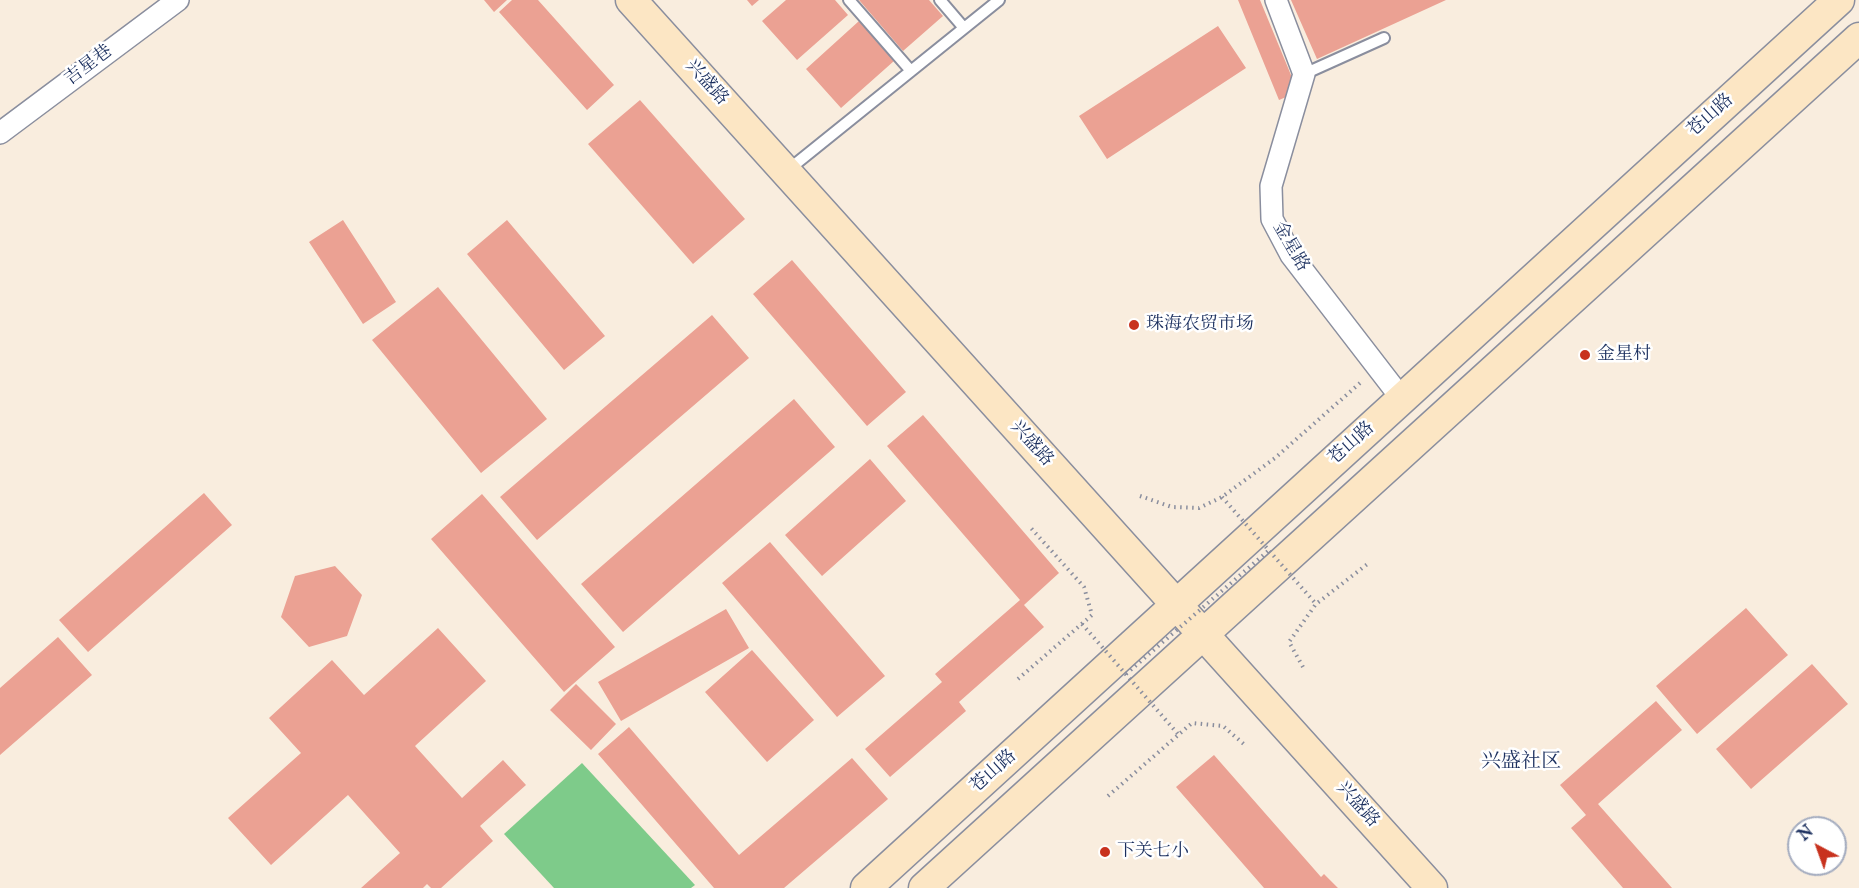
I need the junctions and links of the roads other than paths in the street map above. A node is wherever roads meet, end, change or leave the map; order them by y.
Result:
1 (178, 0) edge
2 (631, 0) edge
3 (849, 0) edge
4 (940, 0) edge
5 (999, 0) edge
6 (1276, 0) edge
7 (1839, 0) edge
8 (964, 28) junction
9 (1384, 38) dead end
10 (1859, 38) edge
11 (911, 71) junction
12 (1304, 74) junction
13 (0, 133) edge
14 (786, 172) junction
15 (1402, 399) junction
16 (1176, 605) junction
17 (1204, 633) junction
18 (866, 888) edge
19 (924, 888) edge
20 (1432, 888) edge

1 - 13 street, 吉星巷
2 - 14 main road, 兴盛路
3 - 11 lane
4 - 8 lane
5 - 8 lane
6 - 12 street
7 - 15 main road, 苍山路
8 - 11 lane
9 - 12 lane
10 - 17 main road
11 - 14 lane
12 - 15 street, 金星路
14 - 16 main road, 兴盛路
15 - 16 main road, 苍山路
16 - 17 main road, 兴盛路
16 - 18 main road, 苍山路
17 - 19 main road
17 - 20 main road, 兴盛路

